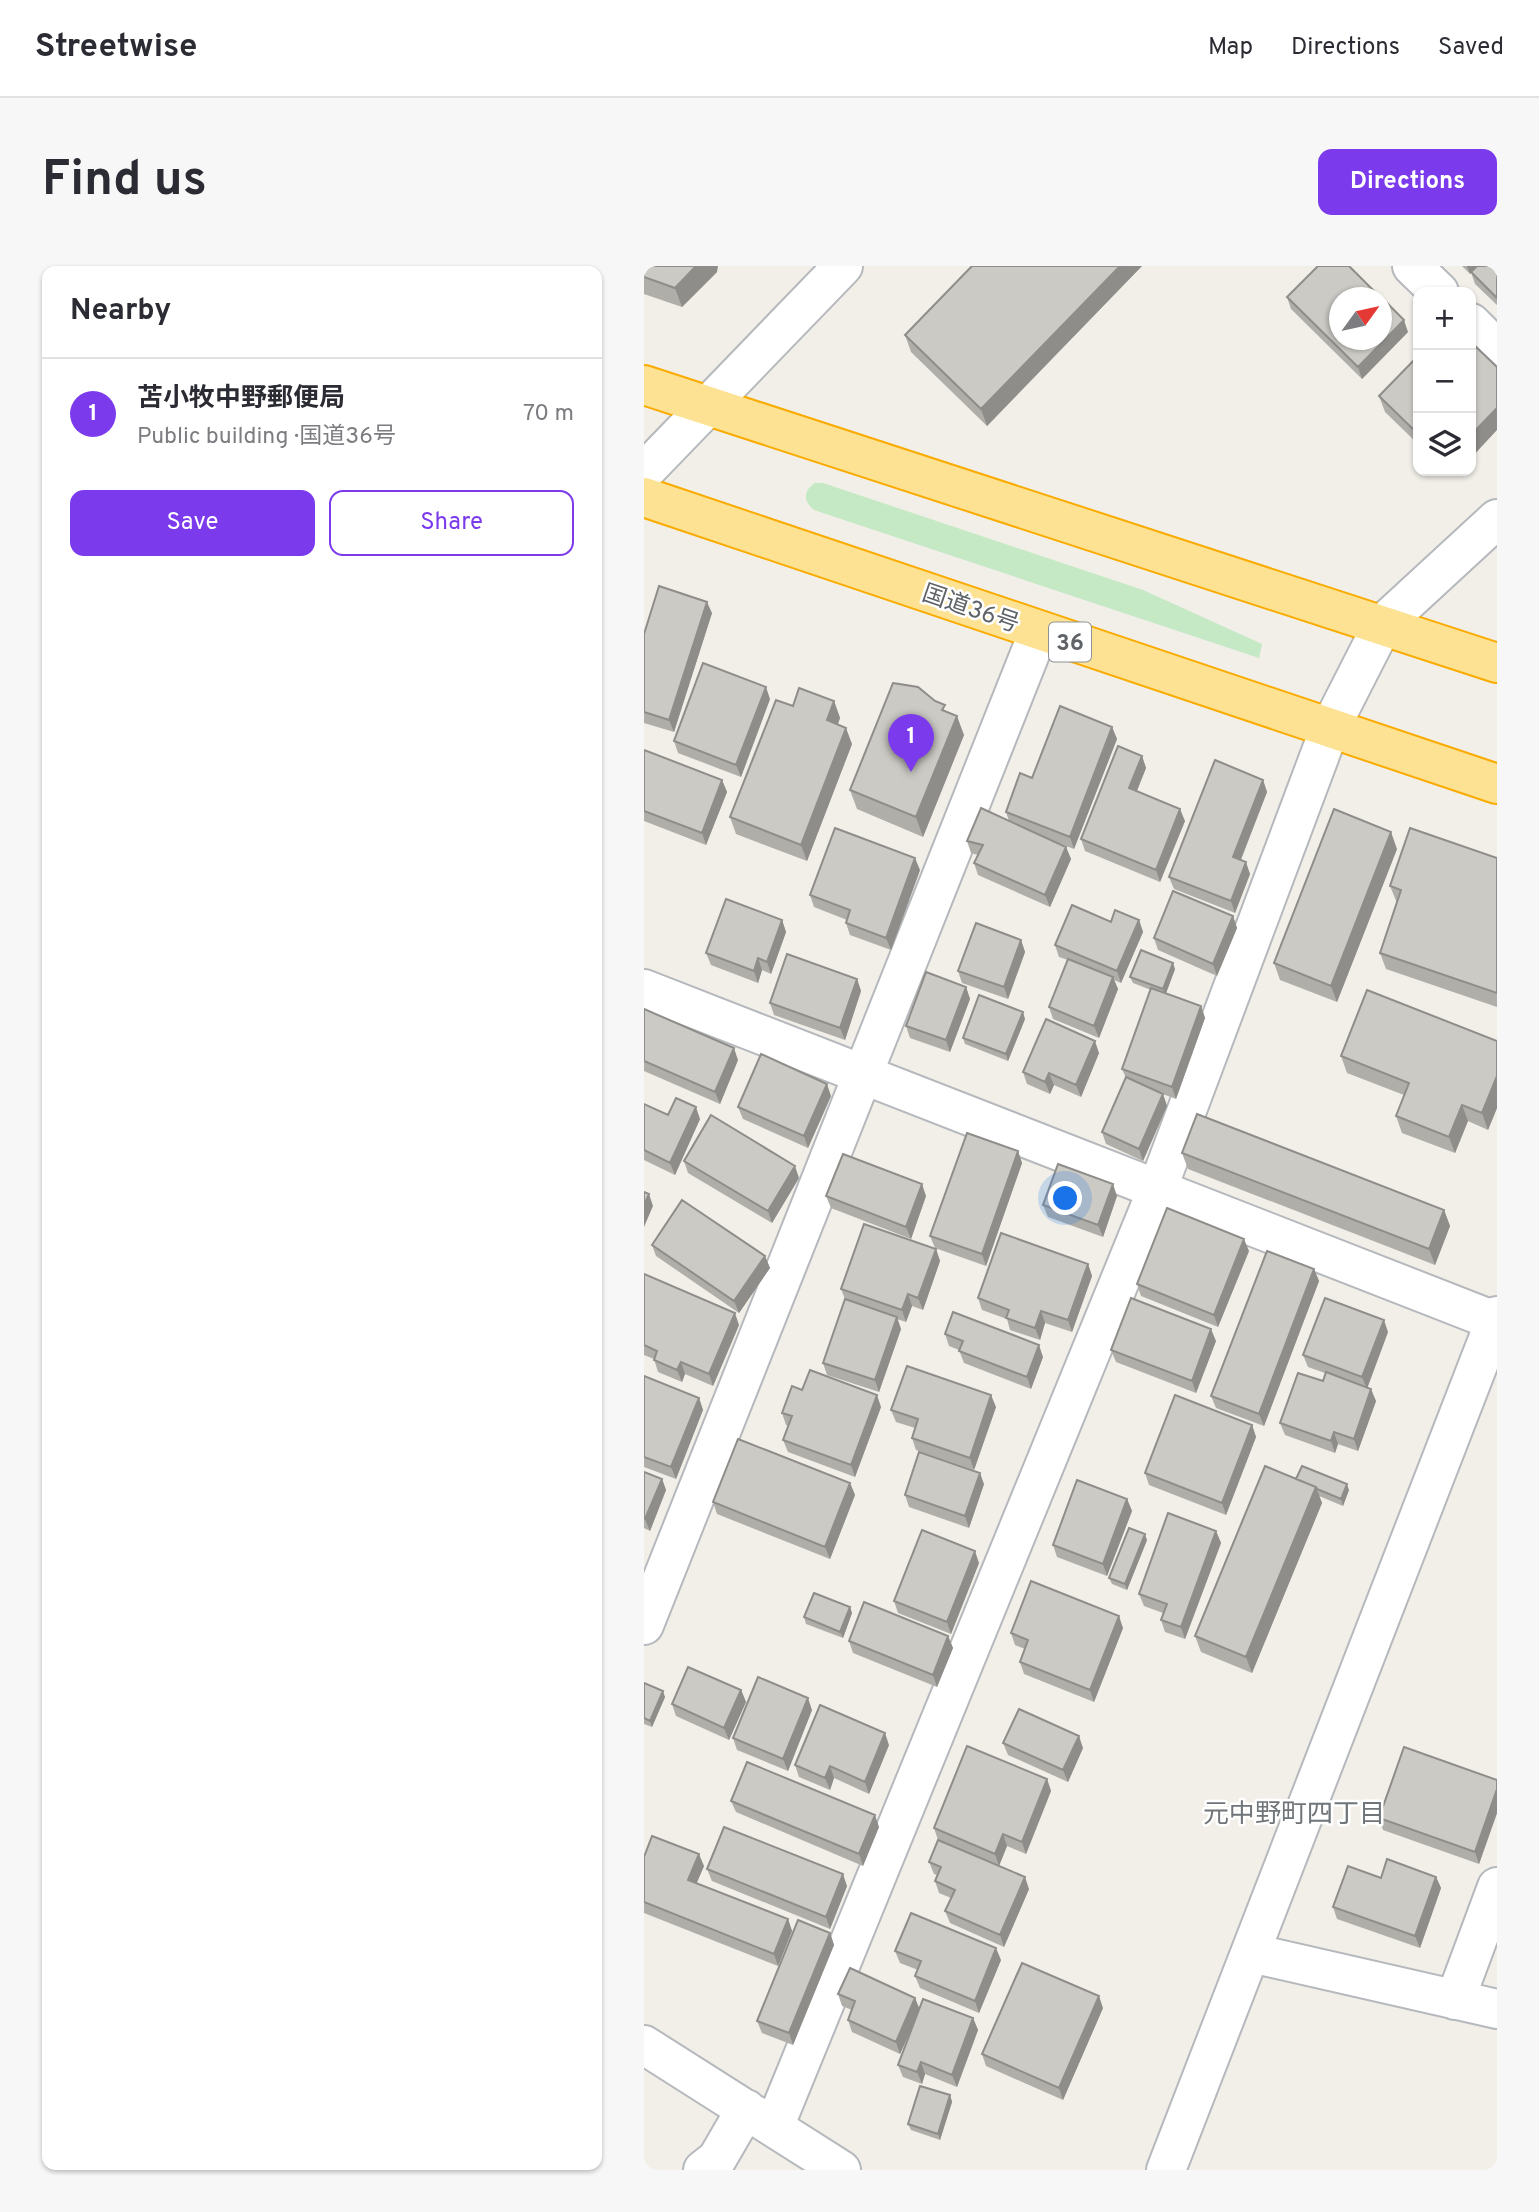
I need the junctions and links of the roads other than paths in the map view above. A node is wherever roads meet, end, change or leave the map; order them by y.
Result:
1 (843, 266) edge
2 (1412, 266) edge
3 (1434, 287) edge
4 (1476, 328) edge
5 (1497, 349) edge
6 (644, 385) edge
7 (708, 405) junction
8 (644, 472) edge
9 (644, 497) edge
10 (1497, 519) edge
11 (1383, 624) junction
12 (1039, 631) junction
13 (1497, 663) edge
14 (1330, 728) junction
15 (1497, 784) edge
16 (644, 989) edge
17 (864, 1075) junction
18 (1157, 1190) junction
19 (1496, 1319) edge
20 (644, 1625) edge
21 (1497, 1887) edge
22 (1251, 1953) junction
23 (1455, 2000) junction
24 (1497, 2009) edge
25 (644, 2045) edge
26 (760, 2118) junction
27 (703, 2170) edge
28 (841, 2170) edge
29 (1166, 2170) edge

1 - 7 street
2 - 3 street
4 - 5 street
6 - 7 highway
7 - 8 street
7 - 11 highway
9 - 12 highway, 国道36号 / 36
10 - 11 street
11 - 13 highway
11 - 14 street
12 - 14 highway, 国道36号 / 36
12 - 17 street
14 - 15 highway, 国道36号 / 36
14 - 18 street
16 - 17 street
17 - 18 street
17 - 20 street
18 - 19 street
18 - 26 street
19 - 22 street
21 - 23 street
22 - 23 street
22 - 29 street
23 - 24 street
25 - 26 street
26 - 27 street
26 - 28 street

